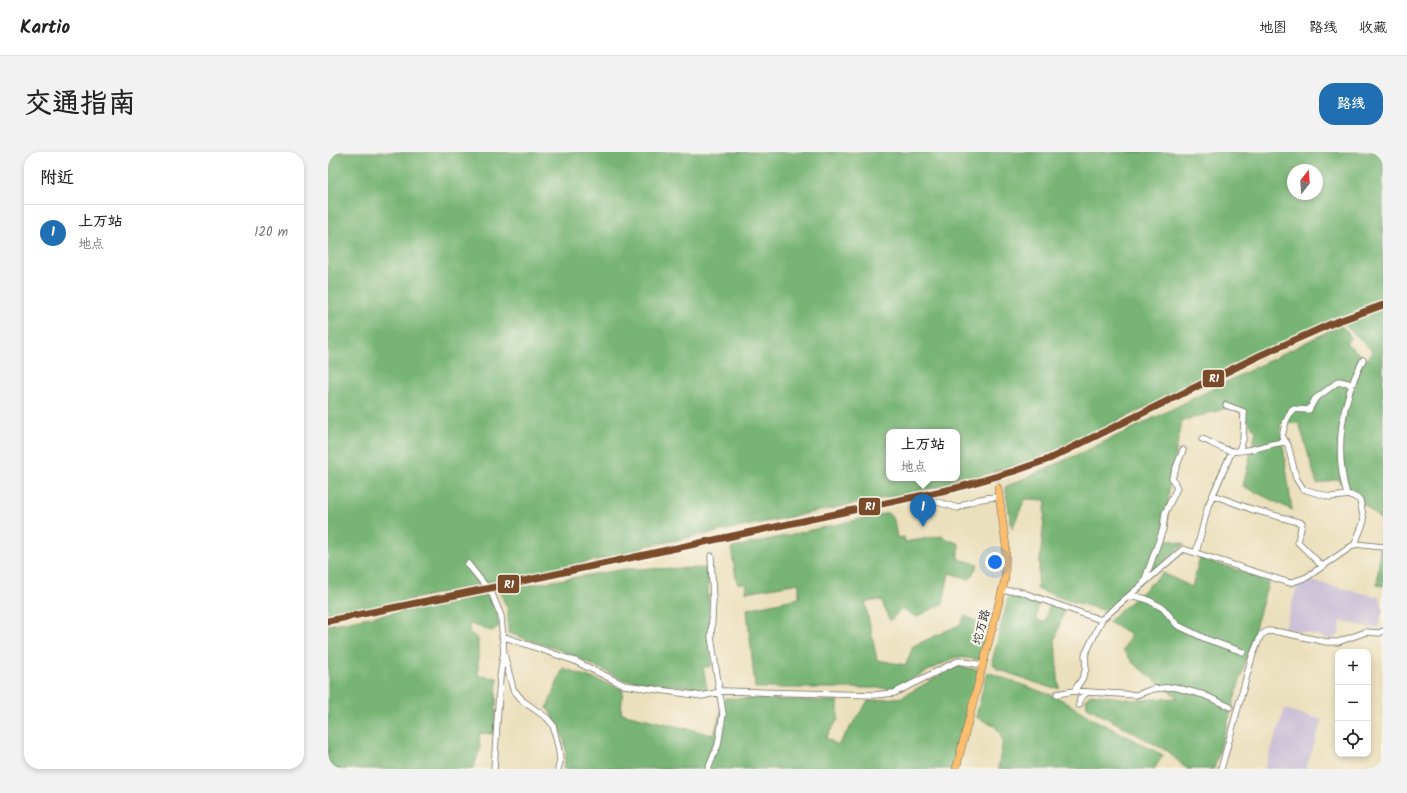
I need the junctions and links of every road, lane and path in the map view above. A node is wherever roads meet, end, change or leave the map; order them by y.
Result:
1 (1363, 360) dead end
2 (1351, 386) junction
3 (1226, 405) dead end
4 (1202, 439) dead end
5 (1285, 442) junction
6 (1183, 450) dead end
7 (1239, 450) junction
8 (1232, 451) junction
9 (998, 488) tunnel mouth
10 (1213, 495) junction
11 (1347, 495) junction
12 (999, 497) junction
13 (934, 501) dead end
14 (1355, 544) junction
15 (1383, 547) edge
16 (1196, 553) junction
17 (711, 556) dead end
18 (468, 564) dead end
19 (1322, 566) junction
20 (1144, 583) junction
21 (1002, 591) junction
22 (1130, 595) junction
23 (1102, 619) junction
24 (1383, 631) edge
25 (502, 636) junction
26 (1243, 652) dead end
27 (504, 654) junction
28 (983, 665) junction
29 (1074, 691) junction
30 (719, 692) junction
31 (1087, 692) junction
32 (1057, 694) dead end
33 (1078, 705) dead end
34 (1230, 707) dead end
35 (494, 769) edge
36 (558, 769) edge
37 (708, 769) edge
38 (956, 769) edge
39 (1221, 769) edge

1 - 2 street
2 - 5 street
2 - 11 street
3 - 7 street
4 - 8 street
5 - 7 street
5 - 11 street
6 - 20 street
7 - 8 street
8 - 10 street
9 - 12 main road, 坨万路
10 - 16 street
10 - 19 street
11 - 14 street
12 - 13 street
12 - 21 main road, 坨万路
14 - 15 street
14 - 19 street
16 - 19 street
16 - 20 street
17 - 30 street
18 - 25 street
20 - 22 street
21 - 23 street
21 - 28 main road, 坨万路
22 - 23 street
22 - 26 street
23 - 29 street
24 - 39 street
25 - 27 street
25 - 30 street
27 - 35 street
27 - 36 street
28 - 30 street
28 - 38 main road, 坨万路
29 - 31 street
29 - 32 street
30 - 37 street
31 - 33 street
31 - 34 street

